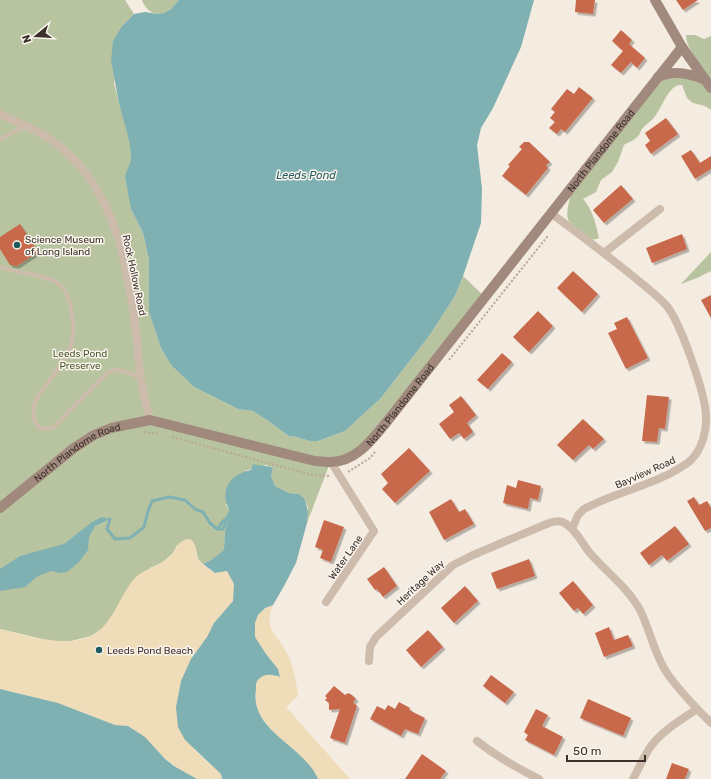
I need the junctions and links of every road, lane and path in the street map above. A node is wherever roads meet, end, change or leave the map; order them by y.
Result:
1 (655, 0) edge
2 (682, 48) junction
3 (658, 77) junction
4 (708, 84) edge
5 (0, 114) edge
6 (25, 126) junction
7 (0, 139) edge
8 (660, 209) dead end
9 (552, 214) junction
10 (604, 253) junction
11 (0, 266) edge
12 (141, 378) junction
13 (150, 420) junction
14 (138, 433) dead end
15 (332, 462) junction
16 (334, 476) dead end
17 (0, 508) edge
18 (572, 529) junction
19 (326, 602) dead end
20 (369, 661) dead end
21 (697, 709) junction
22 (711, 723) edge
23 (477, 740) dead end
24 (539, 779) edge
25 (633, 779) edge

1 - 2 main road
2 - 3 main road, North Plandome Road
2 - 4 main road
3 - 4 main road
3 - 9 main road, North Plandome Road
5 - 6 street, Rock Hollow Road
6 - 7 lane
6 - 12 street, Rock Hollow Road
8 - 10 street
9 - 10 street, Bayview Road
9 - 15 main road, North Plandome Road
10 - 18 street, Bayview Road
11 - 12 lane
12 - 13 street, Rock Hollow Road
13 - 15 main road, North Plandome Road
13 - 17 main road, North Plandome Road
14 - 16 path
15 - 19 street, Water Lane
18 - 20 street, Heritage Way
18 - 21 street
21 - 22 street
21 - 25 street
23 - 24 street

